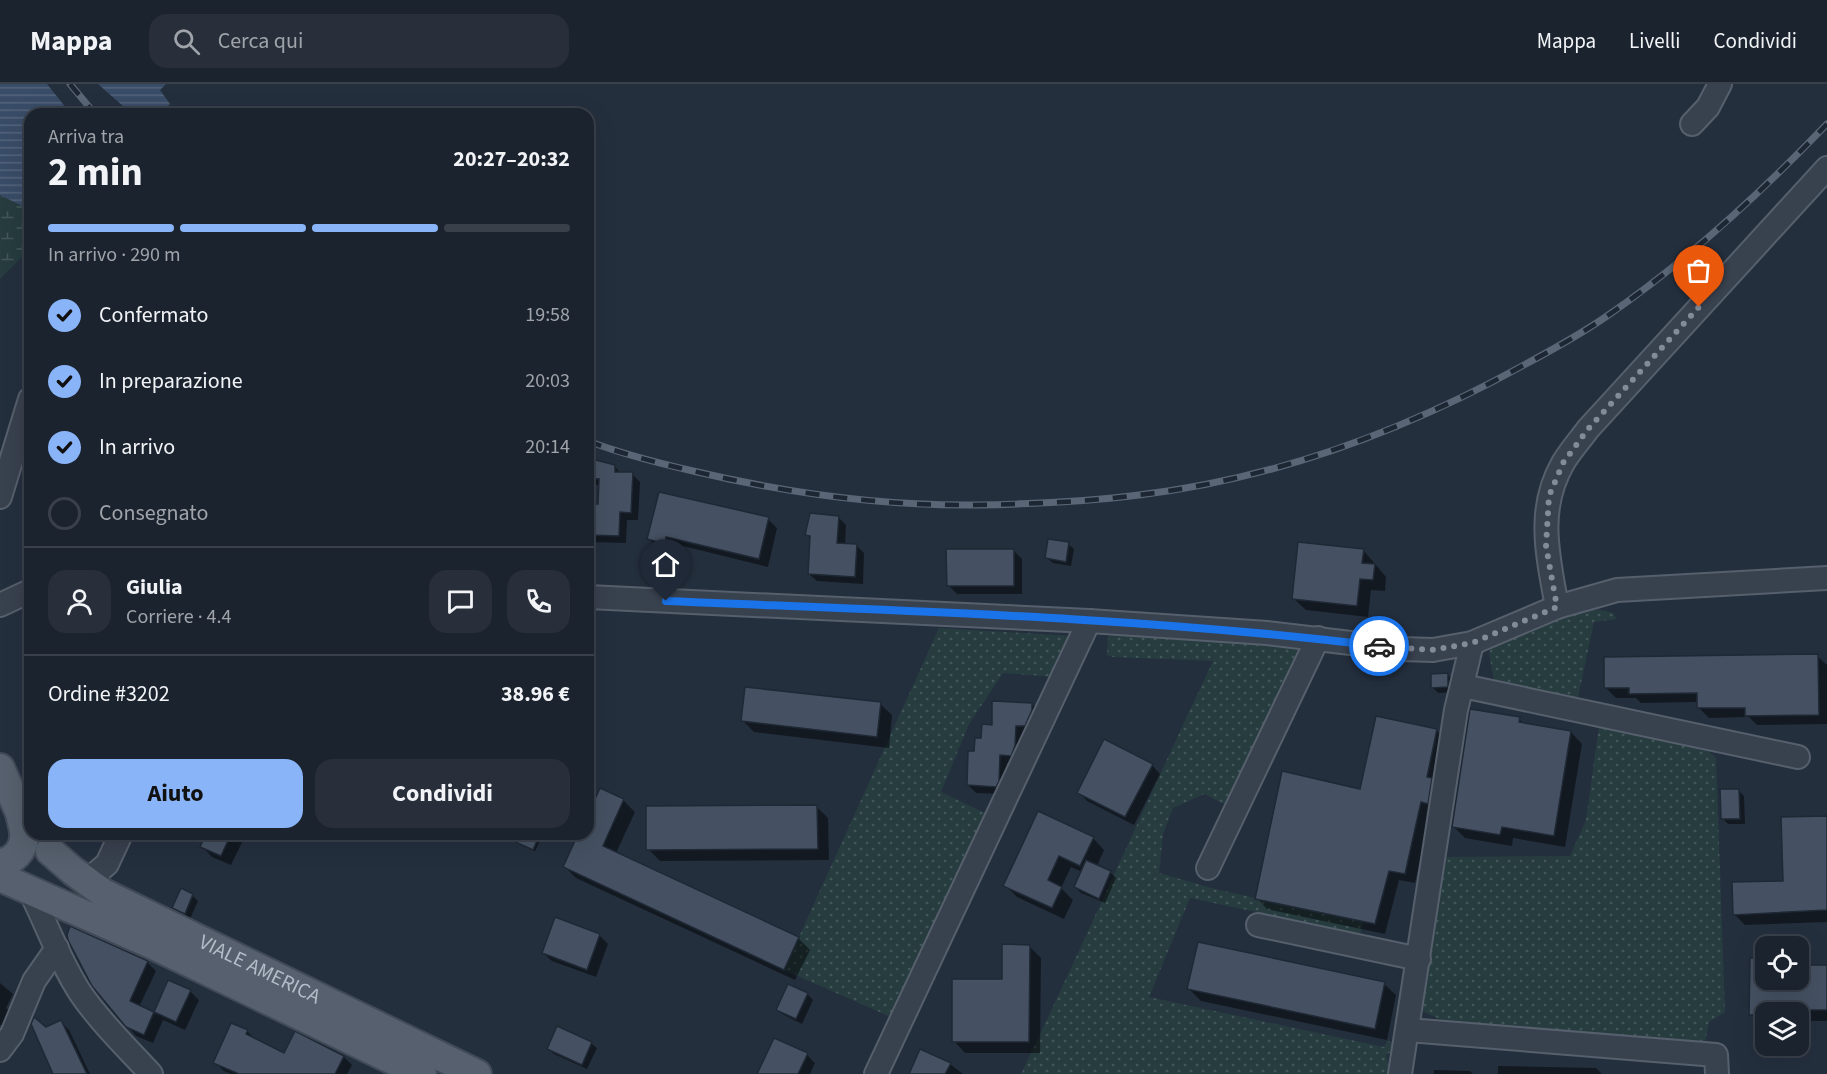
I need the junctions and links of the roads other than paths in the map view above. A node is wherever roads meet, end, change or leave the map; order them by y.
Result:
1 (1720, 84) edge
2 (1692, 124) dead end
3 (1827, 168) edge
4 (24, 419) edge
5 (0, 497) edge
6 (1827, 578) edge
7 (24, 589) edge
8 (0, 591) edge
9 (24, 592) edge
10 (594, 597) edge
11 (0, 605) edge
12 (1557, 607) junction
13 (1089, 621) junction
14 (1317, 638) junction
15 (1472, 643) junction
16 (1463, 686) junction
17 (1798, 757) dead end
18 (0, 768) edge
19 (24, 818) edge
20 (24, 840) edge
21 (35, 840) edge
22 (45, 840) edge
23 (118, 840) edge
24 (0, 863) edge
25 (1208, 868) dead end
26 (0, 877) edge
27 (87, 881) junction
28 (30, 891) junction
29 (63, 904) junction
30 (1258, 925) dead end
31 (55, 944) junction
32 (1419, 959) junction
33 (1408, 1030) junction
34 (0, 1050) edge
35 (151, 1074) edge
36 (422, 1074) edge
37 (477, 1074) edge
38 (876, 1074) edge
39 (1400, 1074) edge
40 (1717, 1074) edge

1 - 2 street
3 - 12 street
4 - 5 street
6 - 12 street
7 - 8 street
9 - 11 street
10 - 13 street
12 - 15 street
13 - 14 street
13 - 38 street
14 - 15 street
14 - 25 street
15 - 16 street
16 - 17 street
16 - 32 street
18 - 19 main road
20 - 24 main road
21 - 29 main road
22 - 27 main road, VIALE AMERICA
23 - 27 street
26 - 28 main road, VIALE AMERICA
27 - 37 main road, VIALE AMERICA
28 - 29 main road, VIALE AMERICA
28 - 31 street
29 - 31 street
29 - 36 main road, VIALE AMERICA
30 - 32 street
31 - 34 street
31 - 35 street
32 - 33 street
33 - 39 street
33 - 40 street

